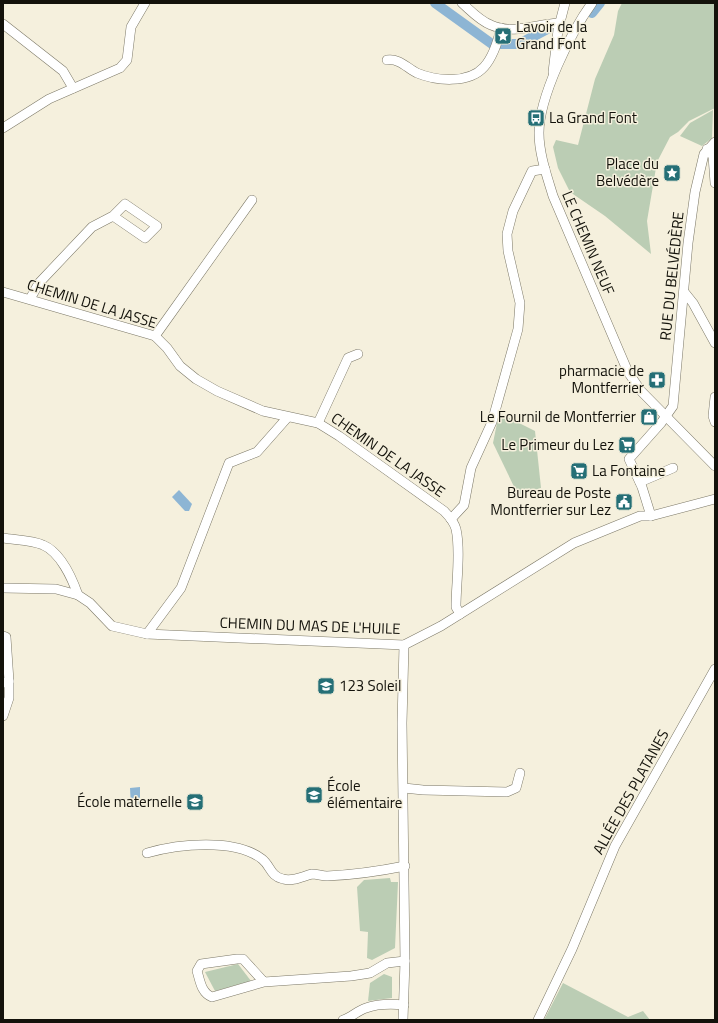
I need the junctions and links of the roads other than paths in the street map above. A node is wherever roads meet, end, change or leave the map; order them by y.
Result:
1 (145, 3) edge
2 (462, 3) edge
3 (565, 3) edge
4 (592, 3) edge
5 (3, 24) edge
6 (559, 24) junction
7 (501, 28) junction
8 (387, 60) dead end
9 (552, 79) junction
10 (73, 88) junction
11 (3, 128) edge
12 (715, 142) edge
13 (707, 149) junction
14 (545, 169) junction
15 (715, 183) edge
16 (252, 200) dead end
17 (112, 216) dead end
18 (3, 292) edge
19 (685, 293) junction
20 (30, 299) junction
21 (155, 336) junction
22 (715, 343) edge
23 (358, 354) dead end
24 (715, 397) edge
25 (666, 417) junction
26 (287, 418) junction
27 (715, 422) edge
28 (318, 424) junction
29 (715, 466) edge
30 (673, 468) dead end
31 (640, 482) junction
32 (715, 499) edge
33 (651, 516) junction
34 (451, 519) junction
35 (3, 538) edge
36 (3, 588) edge
37 (78, 594) junction
38 (460, 614) junction
39 (147, 634) junction
40 (3, 636) edge
41 (404, 645) junction
42 (715, 669) edge
43 (6, 682) edge
44 (3, 716) edge
45 (520, 773) dead end
46 (404, 788) junction
47 (147, 853) dead end
48 (406, 866) junction
49 (406, 961) junction
50 (264, 982) junction
51 (404, 1005) junction
52 (343, 1020) edge
53 (403, 1020) edge
54 (538, 1020) edge

1 - 10 street
2 - 7 street
3 - 6 street
4 - 9 street, LE CHEMIN NEUF
5 - 10 street
6 - 7 street
6 - 9 street
7 - 8 street
9 - 14 street, LE CHEMIN NEUF
10 - 11 street
12 - 13 street, RUE DU BELVÉDÈRE
13 - 15 street
13 - 19 street, RUE DU BELVÉDÈRE
14 - 25 street, LE CHEMIN NEUF
14 - 34 street
16 - 21 street
17 - 20 street
18 - 20 street, CHEMIN DE LA JASSE
19 - 22 street
19 - 25 street, RUE DU BELVÉDÈRE
20 - 21 street, CHEMIN DE LA JASSE
21 - 26 street, CHEMIN DE LA JASSE
23 - 28 street
24 - 27 street
25 - 29 street, LE CHEMIN NEUF
25 - 31 street, RUE DU BELVÉDÈRE
26 - 28 street, CHEMIN DE LA JASSE
26 - 39 street
28 - 34 street, CHEMIN DE LA JASSE
30 - 31 street
31 - 33 street
32 - 33 street, CHEMIN DU MAS DE L'HUILE
33 - 38 street, CHEMIN DU MAS DE L'HUILE
34 - 38 street
35 - 37 street
36 - 37 street
37 - 39 street, CHEMIN DU MAS DE L'HUILE
38 - 41 street, CHEMIN DU MAS DE L'HUILE
39 - 41 street, CHEMIN DU MAS DE L'HUILE
40 - 43 street
41 - 46 street
42 - 54 street, ALLÉE DES PLATANES
43 - 44 street
45 - 46 street
46 - 48 street
47 - 48 street
48 - 49 street
49 - 50 street
49 - 51 street
50 - 50 street
51 - 52 street
51 - 53 street

